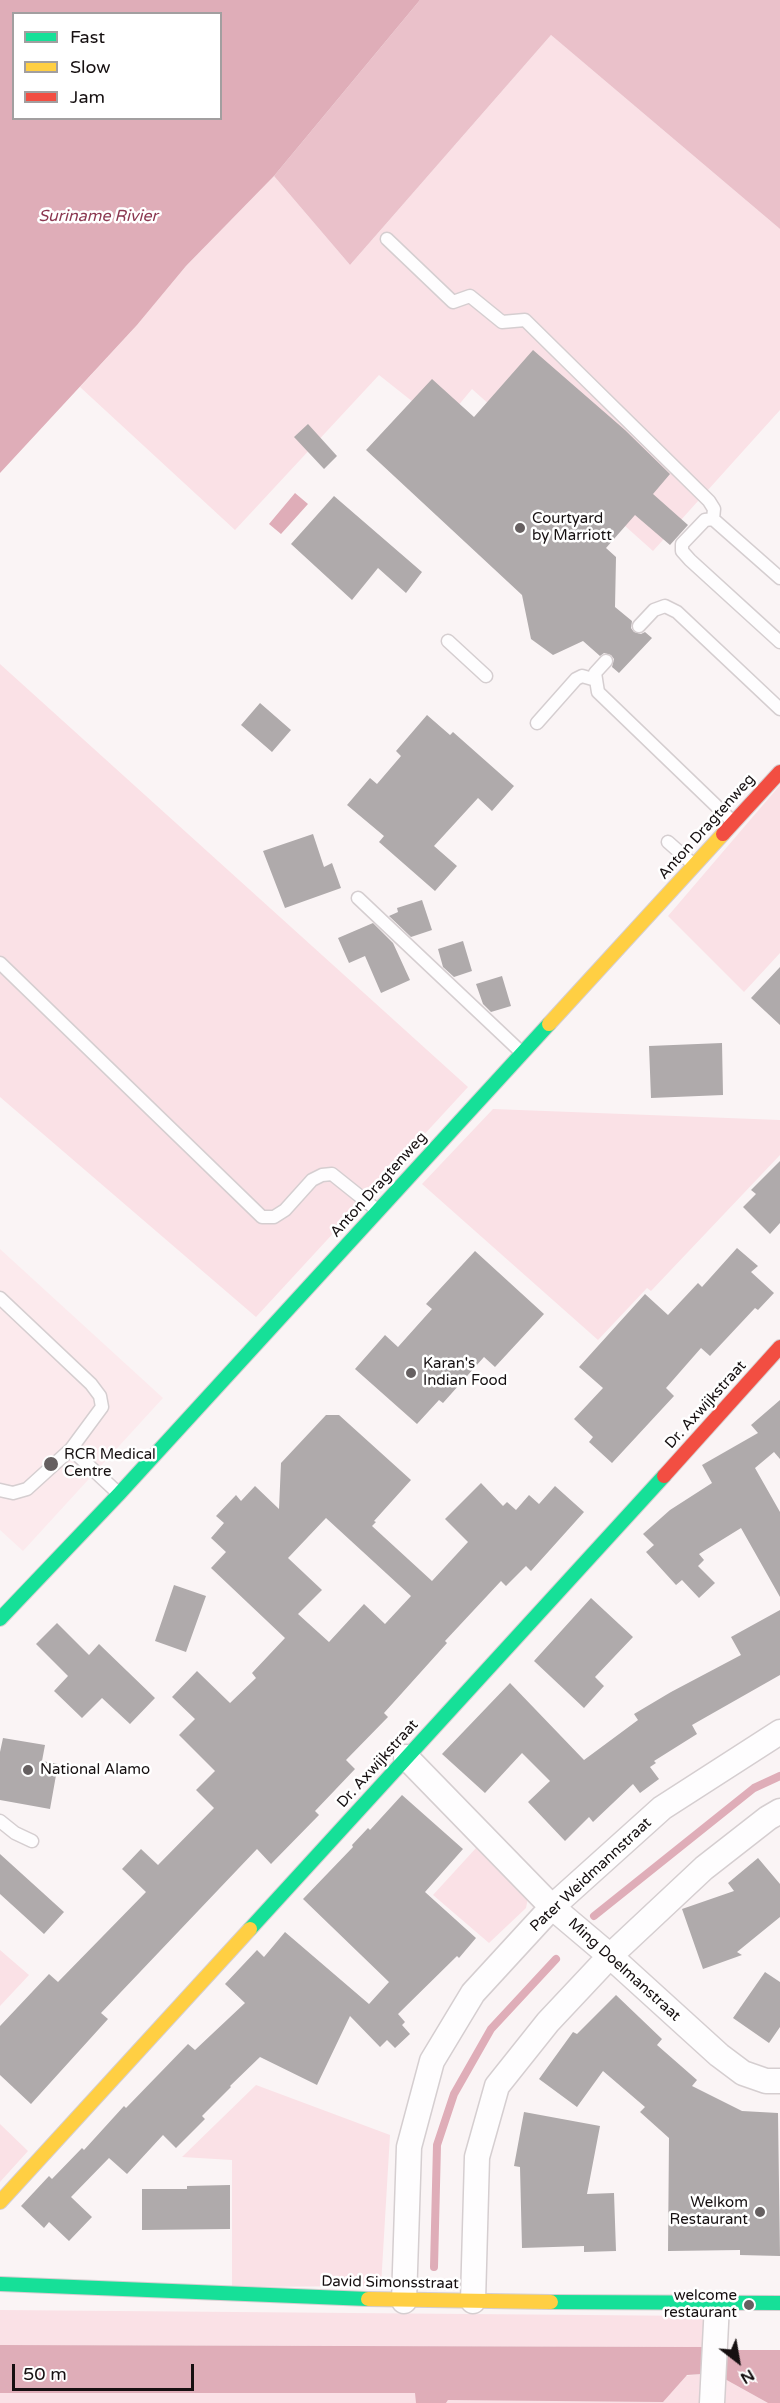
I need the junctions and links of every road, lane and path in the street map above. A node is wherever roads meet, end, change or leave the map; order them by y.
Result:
1 (387, 239) dead end
2 (713, 519) junction
3 (780, 578) edge
4 (639, 626) dead end
5 (448, 641) dead end
6 (780, 642) edge
7 (606, 662) dead end
8 (486, 676) dead end
9 (596, 680) junction
10 (780, 709) edge
11 (537, 723) dead end
12 (780, 772) edge
13 (734, 823) junction
14 (668, 842) dead end
15 (694, 866) junction
16 (358, 898) dead end
17 (0, 963) edge
18 (522, 1053) junction
19 (378, 1211) junction
20 (0, 1298) edge
21 (780, 1347) edge
22 (71, 1449) junction
23 (0, 1490) edge
24 (119, 1494) junction
25 (0, 1618) edge
26 (780, 1732) edge
27 (406, 1757) junction
28 (0, 1821) edge
29 (776, 1821) edge
30 (32, 1841) dead end
31 (552, 1907) junction
32 (610, 1956) junction
33 (780, 2081) edge
34 (0, 2202) edge
35 (0, 2284) edge
36 (404, 2301) junction
37 (474, 2301) junction
38 (780, 2303) edge
39 (717, 2304) junction
40 (713, 2392) edge

1 - 2 lane
2 - 3 lane
2 - 6 lane
4 - 10 lane
5 - 8 lane
7 - 9 lane
9 - 11 lane
9 - 13 lane
12 - 13 street, Anton Dragtenweg
13 - 15 street, Anton Dragtenweg
14 - 15 lane
15 - 18 street, Anton Dragtenweg
16 - 18 lane
17 - 19 lane
18 - 19 street, Anton Dragtenweg
19 - 24 street, Anton Dragtenweg
20 - 22 lane
21 - 27 street, Dr. Axwijkstraat
22 - 23 lane
22 - 24 lane
24 - 25 street, Anton Dragtenweg
26 - 31 street, Pater Weidmannstraat
27 - 31 street, Ming Doelmanstraat
27 - 34 street, Dr. Axwijkstraat
28 - 30 lane
29 - 32 street
31 - 32 street, Ming Doelmanstraat
31 - 36 street, Pater Weidmannstraat
32 - 33 street, Ming Doelmanstraat
32 - 37 street
35 - 36 street, David Simonsstraat
36 - 37 street, David Simonsstraat
37 - 39 street, David Simonsstraat
38 - 39 street, David Simonsstraat
39 - 40 street

